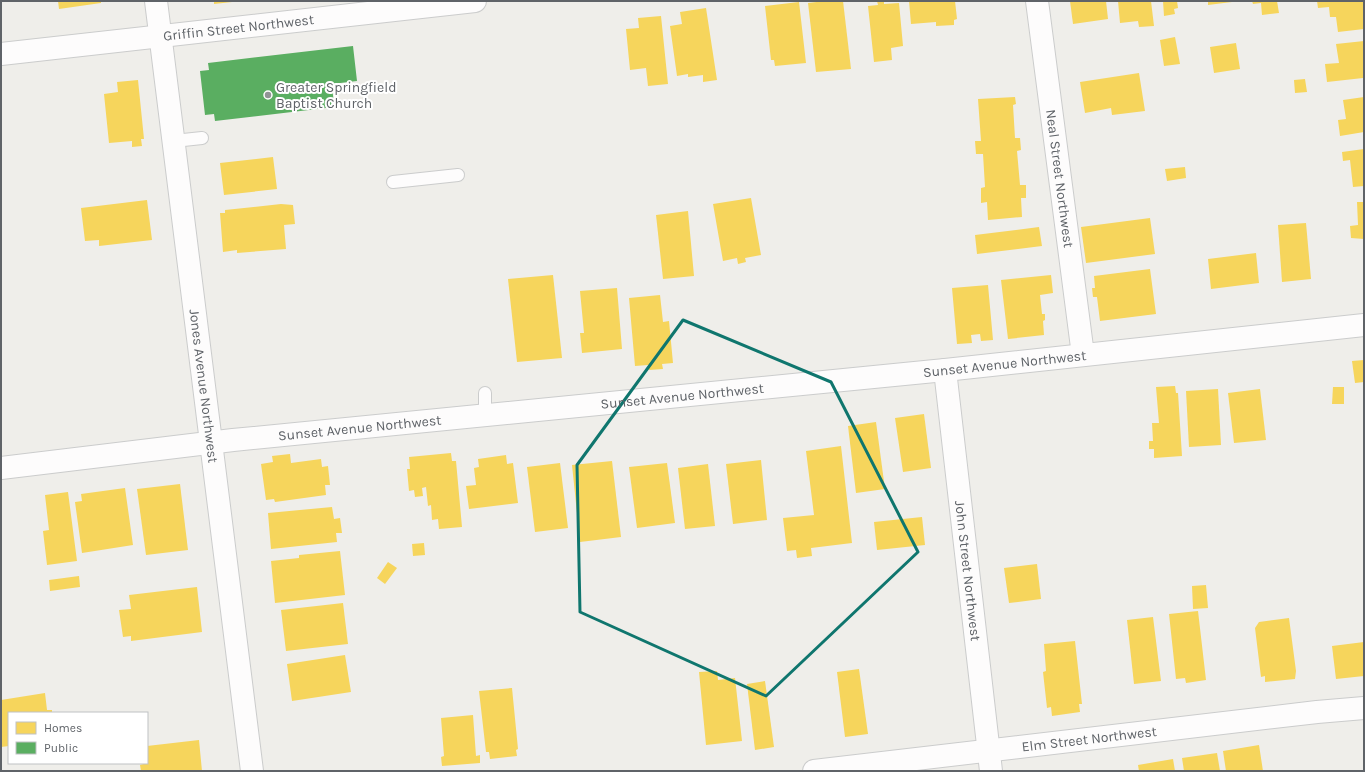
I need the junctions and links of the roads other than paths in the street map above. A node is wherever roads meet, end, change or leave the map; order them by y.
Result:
1 (156, 1) edge
2 (475, 1) edge
3 (1037, 1) edge
4 (161, 37) junction
5 (1, 54) edge
6 (202, 138) dead end
7 (174, 141) junction
8 (458, 175) dead end
9 (393, 182) dead end
10 (1364, 325) edge
11 (1083, 355) junction
12 (945, 370) junction
13 (485, 393) dead end
14 (485, 416) junction
15 (211, 443) junction
16 (1, 468) edge
17 (1364, 708) edge
18 (989, 761) edge
19 (252, 771) edge
20 (814, 771) edge

1 - 4 street, Jones Avenue Northwest
2 - 4 street, Griffin Street Northwest
3 - 11 street, Neal Street Northwest
4 - 5 street, Griffin Street Northwest
4 - 7 street, Jones Avenue Northwest
6 - 7 lane
7 - 15 street, Jones Avenue Northwest
8 - 9 lane
10 - 11 street, Sunset Avenue Northwest
11 - 12 street, Sunset Avenue Northwest
12 - 14 street, Sunset Avenue Northwest
12 - 18 street, John Street Northwest
13 - 14 lane
14 - 15 street, Sunset Avenue Northwest
15 - 16 street, Sunset Avenue Northwest
15 - 19 street, Jones Avenue Northwest
17 - 18 street, Elm Street Northwest
18 - 20 street, Elm Street Northwest

